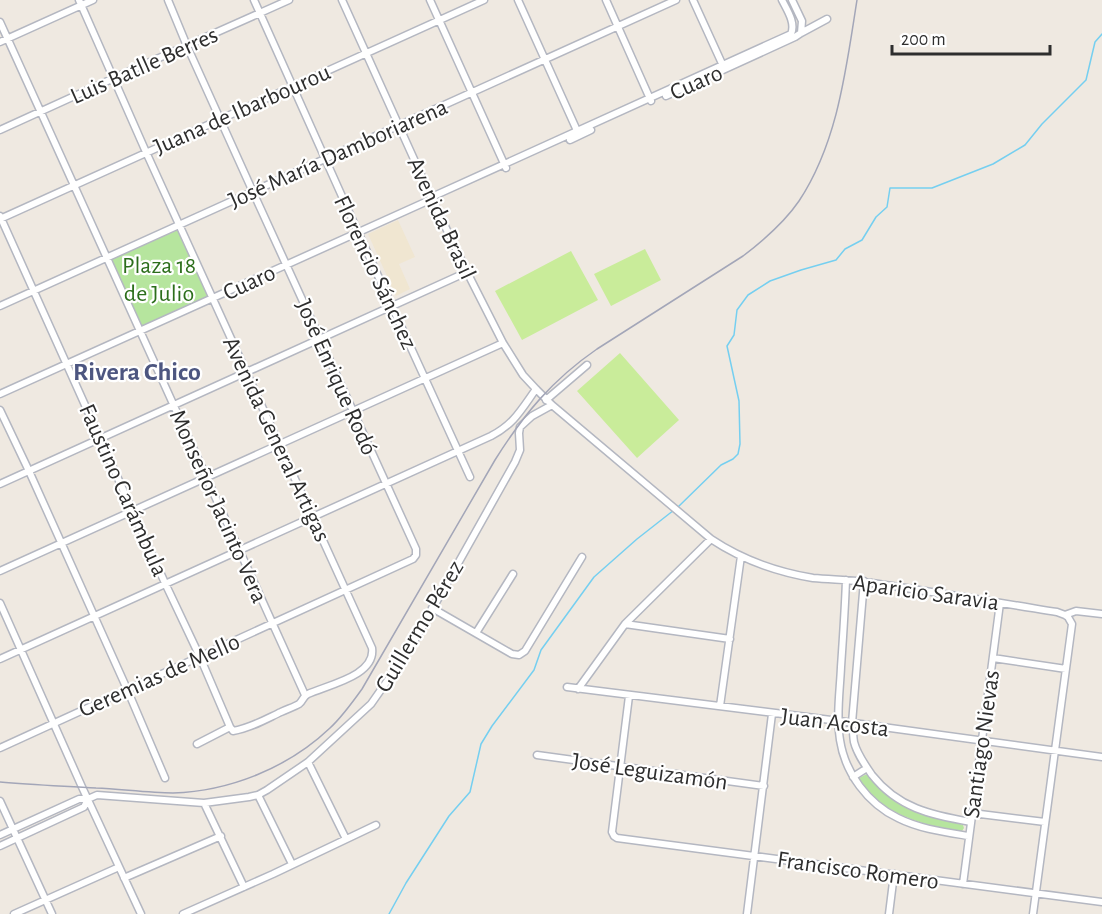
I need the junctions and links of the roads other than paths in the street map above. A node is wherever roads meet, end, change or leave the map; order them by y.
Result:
1 (93, 0) edge
2 (168, 0) edge
3 (254, 0) edge
4 (289, 0) edge
5 (342, 0) edge
6 (430, 0) edge
7 (484, 0) edge
8 (518, 0) edge
9 (606, 0) edge
10 (676, 0) edge
11 (693, 0) edge
12 (782, 0) edge
13 (792, 0) edge
14 (80, 3) edge
15 (260, 13) junction
16 (827, 19) dead end
17 (440, 20) junction
18 (0, 22) edge
19 (618, 26) junction
20 (801, 33) junction
21 (8, 39) junction
22 (0, 42) edge
23 (187, 46) junction
24 (366, 53) junction
25 (544, 60) junction
26 (724, 67) junction
27 (114, 78) junction
28 (292, 86) junction
29 (472, 92) junction
30 (651, 100) junction
31 (40, 112) junction
32 (220, 119) junction
33 (399, 126) junction
34 (0, 130) edge
35 (578, 134) junction
36 (146, 152) junction
37 (325, 159) junction
38 (505, 167) junction
39 (73, 184) junction
40 (253, 192) junction
41 (432, 199) junction
42 (0, 218) edge
43 (180, 225) junction
44 (358, 232) junction
45 (107, 258) junction
46 (286, 265) junction
47 (466, 272) junction
48 (34, 291) junction
49 (213, 298) junction
50 (392, 305) junction
51 (0, 306) edge
52 (141, 331) junction
53 (319, 338) junction
54 (503, 343) junction
55 (67, 364) junction
56 (587, 365) dead end
57 (246, 371) junction
58 (425, 378) junction
59 (536, 389) junction
60 (0, 394) edge
61 (544, 397) junction
62 (173, 404) junction
63 (552, 405) junction
64 (0, 410) edge
65 (352, 411) junction
66 (100, 438) junction
67 (279, 444) junction
68 (457, 451) junction
69 (29, 471) junction
70 (206, 477) junction
71 (470, 477) dead end
72 (385, 483) junction
73 (0, 484) edge
74 (133, 510) junction
75 (313, 517) junction
76 (711, 538) junction
77 (61, 543) junction
78 (240, 550) junction
79 (741, 556) junction
80 (415, 557) joint
81 (582, 557) dead end
82 (0, 571) edge
83 (513, 574) dead end
84 (846, 580) junction
85 (864, 581) junction
86 (165, 583) junction
87 (346, 590) junction
88 (0, 603) edge
89 (1000, 603) junction
90 (432, 608) junction
91 (1102, 614) edge
92 (1065, 615) junction
93 (94, 616) junction
94 (272, 624) junction
95 (625, 624) junction
96 (476, 633) junction
97 (730, 639) junction
98 (21, 649) junction
99 (200, 657) junction
100 (993, 658) junction
101 (0, 659) edge
102 (1066, 669) junction
103 (567, 687) dead end
104 (127, 689) junction
105 (578, 689) junction
106 (305, 695) junction
107 (629, 696) junction
108 (720, 706) junction
109 (772, 714) junction
110 (838, 721) junction
111 (53, 723) junction
112 (852, 723) junction
113 (232, 729) junction
114 (982, 741) junction
115 (197, 744) dead end
116 (0, 748) edge
117 (1055, 751) junction
118 (537, 755) dead end
119 (1102, 757) edge
120 (308, 762) junction
121 (620, 767) junction
122 (867, 768) junction
123 (853, 777) junction
124 (165, 778) dead end
125 (764, 786) junction
126 (258, 795) junction
127 (88, 799) junction
128 (0, 801) edge
129 (204, 803) junction
130 (972, 813) junction
131 (971, 822) junction
132 (1046, 822) junction
133 (375, 825) dead end
134 (13, 829) junction
135 (0, 835) edge
136 (221, 836) junction
137 (969, 836) junction
138 (17, 838) junction
139 (346, 839) junction
140 (0, 846) edge
141 (754, 855) junction
142 (292, 864) junction
143 (119, 867) junction
144 (894, 874) junction
145 (124, 878) junction
146 (963, 884) junction
147 (244, 887) junction
148 (1036, 893) junction
149 (46, 900) junction
150 (1102, 902) edge
151 (14, 914) edge
152 (52, 914) edge
153 (141, 914) edge
154 (183, 914) edge
155 (747, 914) edge
156 (889, 914) edge
157 (1033, 914) edge

1 - 14 street
2 - 23 street, José Enrique Rodó
3 - 15 street, Florencio Sánchez
4 - 15 street, Luis Batlle Berres
5 - 24 street, Avenida Brasil
6 - 17 street
7 - 17 street, Juana de Ibarbourou
8 - 25 street
9 - 19 street
10 - 19 street, José María Damboriarena
11 - 26 street
12 - 26 street, Cuaro
13 - 20 street
14 - 21 street
14 - 27 street, Avenida General Artigas
15 - 23 street, Luis Batlle Berres
15 - 28 street, Florencio Sánchez
16 - 20 street, Cuaro
17 - 24 street, Juana de Ibarbourou
17 - 29 street
18 - 21 street, Monseñor Jacinto Vera
19 - 25 street, José María Damboriarena
19 - 30 street
20 - 26 street, Cuaro
21 - 22 street
21 - 31 street, Monseñor Jacinto Vera
23 - 27 street, Luis Batlle Berres
23 - 32 street, José Enrique Rodó
24 - 28 street, Juana de Ibarbourou
24 - 33 street, Avenida Brasil
25 - 29 street, José María Damboriarena
25 - 35 street
26 - 30 street, Cuaro
27 - 31 street, Luis Batlle Berres
27 - 36 street, Avenida General Artigas
28 - 32 street, Juana de Ibarbourou
28 - 37 street, Florencio Sánchez
29 - 33 street, José María Damboriarena
29 - 38 street
30 - 35 street, Cuaro
31 - 34 street, Luis Batlle Berres
31 - 39 street, Monseñor Jacinto Vera
32 - 36 street, Juana de Ibarbourou
32 - 40 street, José Enrique Rodó
33 - 37 street, José María Damboriarena
33 - 41 street, Avenida Brasil
35 - 38 street, Cuaro
36 - 39 street, Juana de Ibarbourou
36 - 43 street, Avenida General Artigas
37 - 40 street, José María Damboriarena
37 - 44 street, Florencio Sánchez
38 - 41 street, Cuaro
39 - 42 street, Juana de Ibarbourou
39 - 45 street, Monseñor Jacinto Vera
40 - 43 street, José María Damboriarena
40 - 46 street, José Enrique Rodó
41 - 44 street, Cuaro
41 - 47 street, Avenida Brasil
42 - 48 street, Faustino Carámbula
43 - 45 street, José María Damboriarena
43 - 49 street, Avenida General Artigas
44 - 46 street, Cuaro
44 - 50 street, Florencio Sánchez
45 - 48 street, José María Damboriarena
45 - 52 street, Monseñor Jacinto Vera
46 - 49 street, Cuaro
46 - 53 street, José Enrique Rodó
47 - 50 street
47 - 54 street, Avenida Brasil
48 - 51 street, José María Damboriarena
48 - 55 street, Faustino Carámbula
49 - 52 street, Cuaro
49 - 57 street, Avenida General Artigas
50 - 53 street
50 - 58 street, Florencio Sánchez
52 - 55 street, Cuaro
52 - 62 street, Monseñor Jacinto Vera
53 - 57 street
53 - 65 street, José Enrique Rodó
54 - 58 street
54 - 59 street, Avenida Brasil
55 - 60 street, Cuaro
55 - 66 street, Faustino Carámbula
56 - 61 street
57 - 62 street
57 - 67 street, Avenida General Artigas
58 - 65 street
58 - 68 street, Florencio Sánchez
59 - 61 street, Avenida Brasil
59 - 68 street
61 - 63 street, Aparicio Saravia
62 - 66 street
62 - 70 street, Monseñor Jacinto Vera
63 - 76 street, Aparicio Saravia
63 - 90 street, Guillermo Pérez
64 - 69 street
65 - 67 street
65 - 72 street, José Enrique Rodó
66 - 69 street
66 - 74 street, Faustino Carámbula
67 - 70 street
67 - 75 street, Avenida General Artigas
68 - 71 street, Florencio Sánchez
68 - 72 street
69 - 73 street
69 - 77 street
70 - 74 street
70 - 78 street, Monseñor Jacinto Vera
72 - 75 street
72 - 80 street, José Enrique Rodó
74 - 77 street
74 - 86 street, Faustino Carámbula
75 - 78 street
75 - 87 street, Avenida General Artigas
76 - 79 street, Aparicio Saravia
76 - 95 street
77 - 82 street
77 - 93 street
78 - 86 street
78 - 94 street, Monseñor Jacinto Vera
79 - 84 street, Aparicio Saravia
79 - 97 street
80 - 87 street, Geremias de Mello
81 - 96 street
83 - 96 street
84 - 85 street, Aparicio Saravia
84 - 110 street
85 - 89 street, Aparicio Saravia
85 - 112 street
86 - 93 street
86 - 99 street, Faustino Carámbula
87 - 94 street, Geremias de Mello
87 - 106 street, Avenida General Artigas
88 - 98 street
89 - 92 street, Aparicio Saravia
89 - 100 street, Santiago Nievas
90 - 96 street
90 - 120 street, Guillermo Pérez
91 - 92 street, Aparicio Saravia
92 - 102 street
93 - 98 street
93 - 104 street
94 - 99 street, Geremias de Mello
94 - 106 street, Monseñor Jacinto Vera
95 - 97 street
95 - 105 street
97 - 108 street
98 - 101 street
98 - 111 street
99 - 104 street, Geremias de Mello
99 - 113 street, Faustino Carámbula
100 - 102 street
100 - 114 street, Santiago Nievas
102 - 117 street
103 - 105 street, Juan Acosta
104 - 111 street, Geremias de Mello
104 - 124 street
105 - 107 street, Juan Acosta
106 - 113 street
107 - 108 street, Juan Acosta
107 - 121 street
108 - 109 street, Juan Acosta
109 - 110 street, Juan Acosta
109 - 125 street
110 - 112 street, Juan Acosta
110 - 123 street
111 - 116 street, Geremias de Mello
111 - 127 street
112 - 114 street, Juan Acosta
112 - 122 street
113 - 115 street
114 - 117 street, Juan Acosta
114 - 130 street, Santiago Nievas
117 - 119 street, Juan Acosta
117 - 132 street
118 - 121 street, José Leguizamón
120 - 126 street, Guillermo Pérez
120 - 139 street
121 - 125 street, José Leguizamón
121 - 141 street, Francisco Romero
122 - 123 street
122 - 131 street
123 - 137 street
125 - 141 street
126 - 129 street, Guillermo Pérez
126 - 142 street
127 - 129 street, Guillermo Pérez
127 - 134 street, Guillermo Pérez
127 - 138 street
127 - 143 street
128 - 134 street
129 - 136 street
130 - 131 street, Santiago Nievas
130 - 132 street
131 - 137 street, Santiago Nievas
132 - 148 street
133 - 139 street
134 - 135 street, Guillermo Pérez
134 - 138 street
136 - 145 street
136 - 147 street
137 - 146 street, Santiago Nievas
138 - 140 street
138 - 149 street
139 - 142 street
141 - 144 street, Francisco Romero
141 - 155 street
142 - 147 street
143 - 145 street
143 - 149 street
144 - 146 street, Francisco Romero
144 - 156 street
145 - 153 street
146 - 148 street, Francisco Romero
147 - 154 street
148 - 150 street, Francisco Romero
148 - 157 street
149 - 151 street
149 - 152 street

